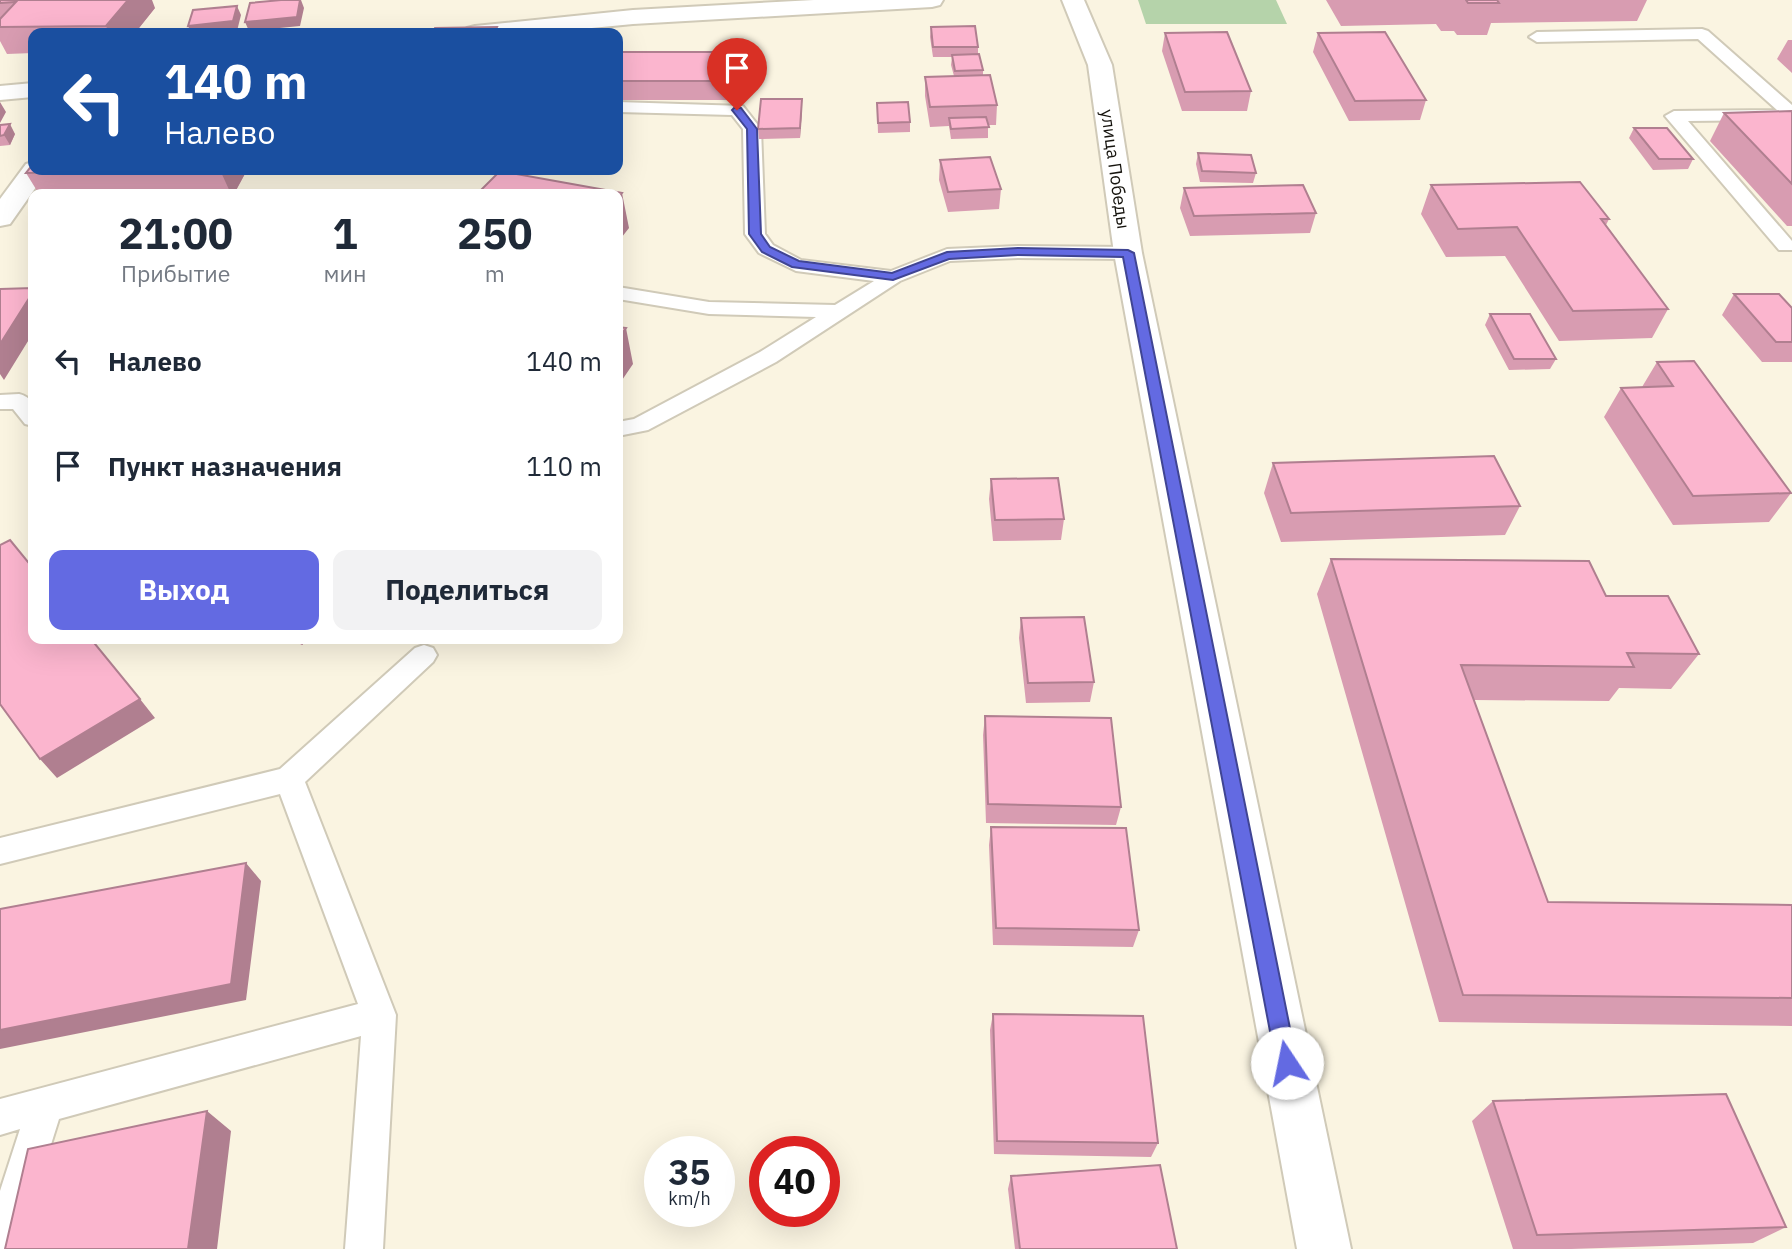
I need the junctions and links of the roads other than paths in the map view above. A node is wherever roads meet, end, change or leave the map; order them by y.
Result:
1 (932, 0) edge
2 (1073, 0) edge
3 (525, 1) edge
4 (534, 28) edge
5 (550, 28) edge
6 (1537, 37) dead end
7 (28, 90) edge
8 (0, 93) edge
9 (623, 107) edge
10 (1792, 115) edge
11 (31, 175) edge
12 (0, 218) edge
13 (1786, 246) dead end
14 (1128, 253) junction
15 (893, 277) junction
16 (623, 294) edge
17 (838, 311) junction
18 (0, 402) edge
19 (28, 413) edge
20 (623, 428) edge
21 (424, 655) dead end
22 (289, 779) junction
23 (0, 851) edge
24 (379, 1015) junction
25 (45, 1106) junction
26 (0, 1117) edge
27 (0, 1248) edge
28 (364, 1249) edge
29 (1324, 1249) edge

1 - 5 street
2 - 14 street, улица Победы
3 - 4 street
6 - 10 lane
7 - 8 street
9 - 15 lane
10 - 13 lane
11 - 12 street
14 - 15 lane
14 - 29 street, улица Победы
15 - 17 lane
16 - 17 lane
17 - 20 lane
18 - 19 lane
21 - 22 lane
22 - 23 lane
22 - 24 lane
24 - 25 lane
24 - 28 lane
25 - 26 lane
25 - 27 lane

